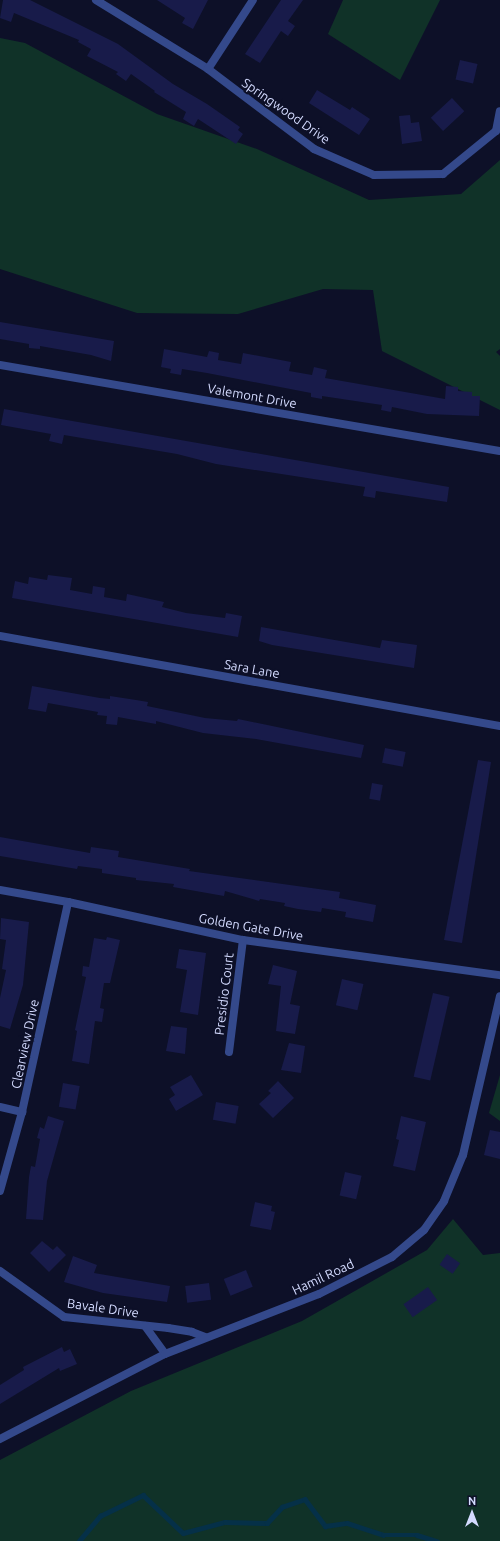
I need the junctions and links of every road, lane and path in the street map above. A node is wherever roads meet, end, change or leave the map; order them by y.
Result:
1 (96, 0) edge
2 (253, 0) edge
3 (208, 69) junction
4 (500, 111) edge
5 (0, 365) edge
6 (500, 451) edge
7 (0, 636) edge
8 (500, 726) edge
9 (0, 890) edge
10 (68, 902) junction
11 (243, 940) junction
12 (500, 975) edge
13 (500, 996) edge
14 (229, 1052) dead end
15 (0, 1107) edge
16 (22, 1112) junction
17 (0, 1191) edge
18 (0, 1271) edge
19 (145, 1326) junction
20 (205, 1337) junction
21 (165, 1354) junction
22 (0, 1439) edge

1 - 3 street, Springwood Drive
2 - 3 street
3 - 4 street, Springwood Drive
5 - 6 street, Valemont Drive
7 - 8 street, Sara Lane
9 - 10 street, Golden Gate Drive
10 - 11 street, Golden Gate Drive
10 - 16 street, Clearview Drive
11 - 12 street, Golden Gate Drive
11 - 14 street, Presidio Court
13 - 20 street, Hamil Road
15 - 16 street
16 - 17 street, Clearview Drive
18 - 19 street, Bavale Drive
19 - 20 street, Bavale Drive
19 - 21 street, Bavale Drive
20 - 21 street, Hamil Road
21 - 22 street, Hamil Road

